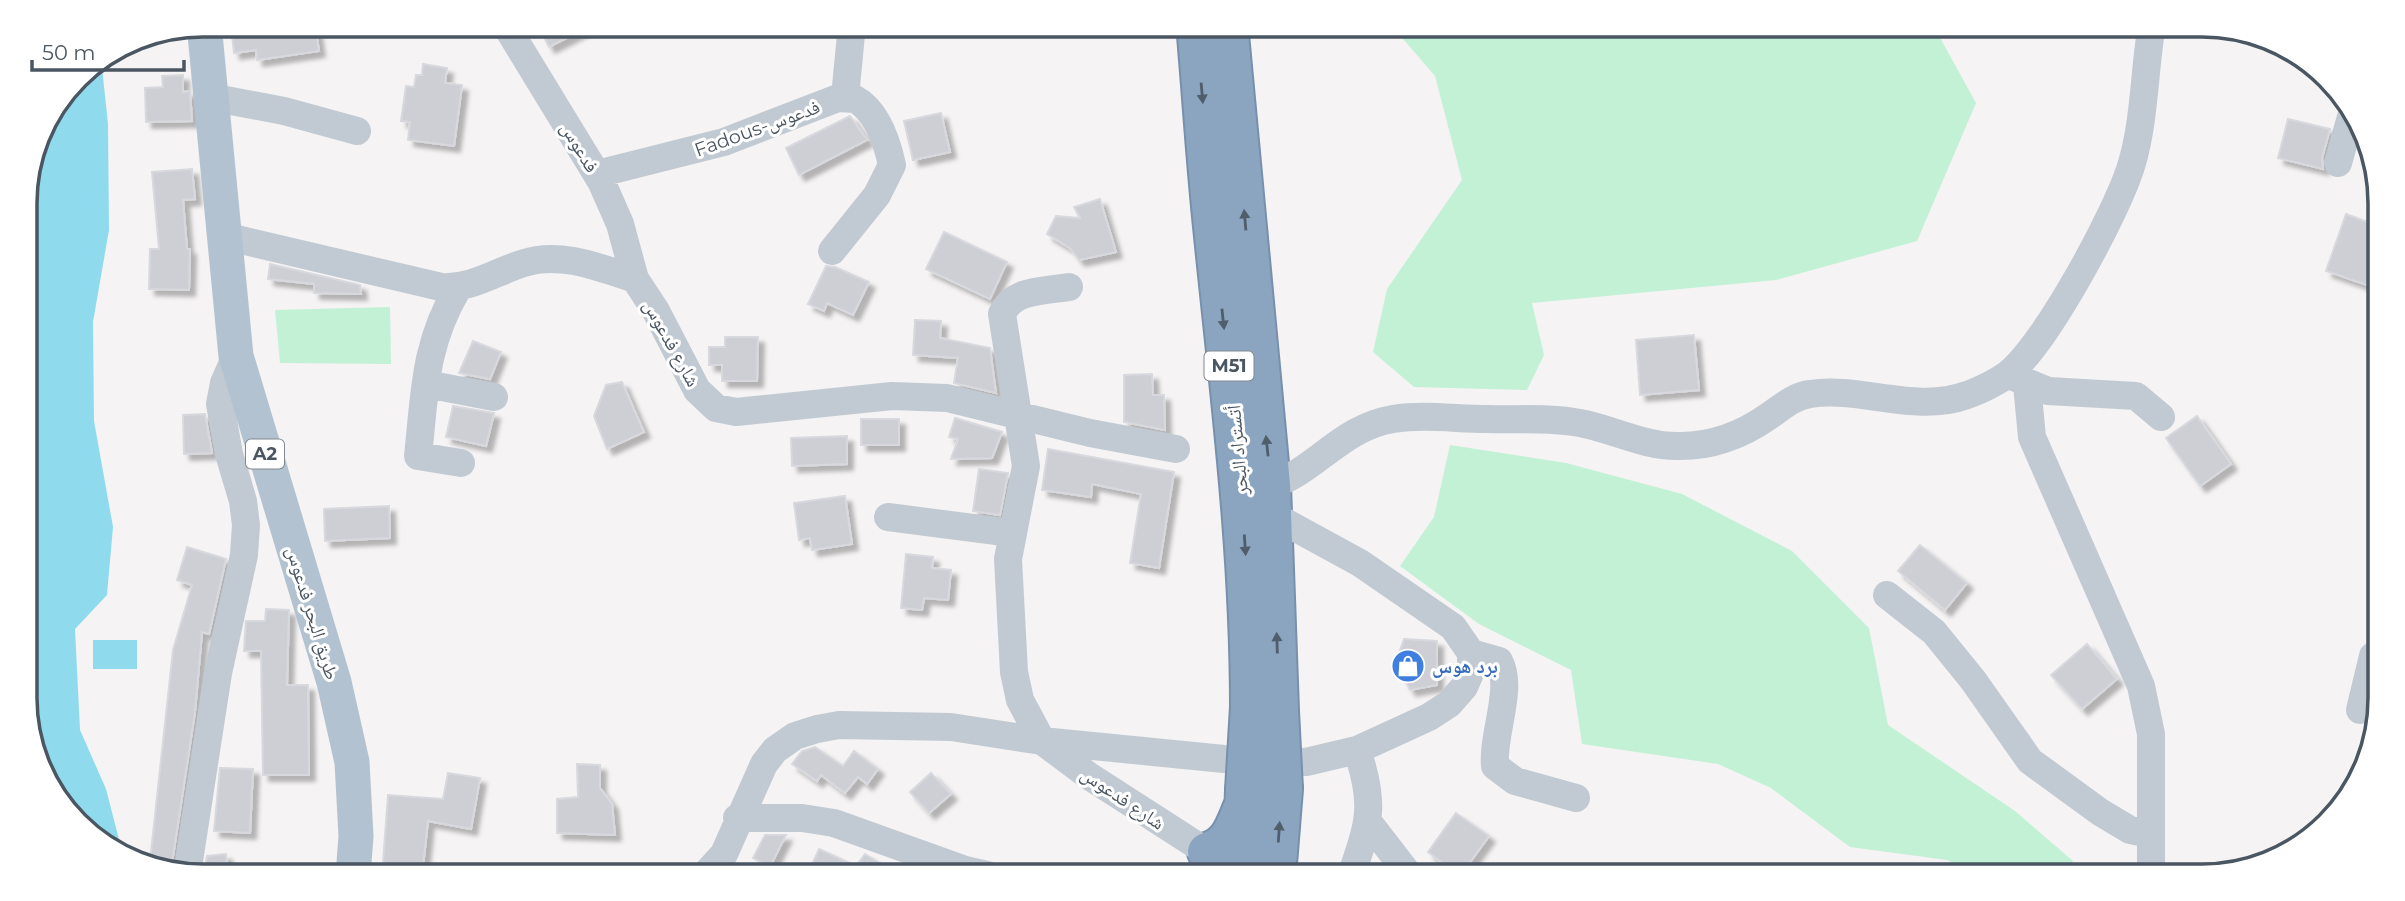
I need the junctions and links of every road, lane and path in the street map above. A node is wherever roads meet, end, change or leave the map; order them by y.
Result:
1 (205, 37) edge
2 (513, 37) edge
3 (851, 37) edge
4 (1197, 37) edge
5 (1228, 37) edge
6 (2151, 37) edge
7 (210, 97) junction
8 (845, 97) junction
9 (2349, 125) edge
10 (357, 131) dead end
11 (2338, 163) dead end
12 (597, 174) junction
13 (224, 236) junction
14 (832, 251) dead end
15 (635, 279) junction
16 (1069, 287) dead end
17 (458, 288) junction
18 (236, 356) junction
19 (2018, 379) junction
20 (426, 384) junction
21 (494, 397) dead end
22 (1017, 416) junction
23 (2161, 417) dead end
24 (1176, 449) dead end
25 (461, 463) dead end
26 (1272, 500) junction
27 (888, 517) dead end
28 (1012, 533) junction
29 (1886, 595) dead end
30 (1471, 653) junction
31 (2368, 674) edge
32 (1265, 709) junction
33 (2360, 710) dead end
34 (1042, 741) junction
35 (1357, 750) junction
36 (1249, 785) junction
37 (1576, 798) dead end
38 (737, 818) junction
39 (1369, 823) junction
40 (2150, 834) junction
41 (1207, 852) junction
42 (189, 863) edge
43 (354, 864) edge
44 (715, 864) edge
45 (948, 864) edge
46 (1225, 864) edge
47 (1243, 864) edge
48 (1272, 864) edge
49 (1355, 864) edge
50 (1401, 864) edge
51 (2151, 864) edge

1 - 7 main road, طريق البحر فدعوس / A2
2 - 12 street, فدعوس
3 - 8 street, Fadous-فدعوس
4 -> 32 highway, أتستراد البحر / M51
26 -> 5 highway, أتستراد البحر / M51
6 - 19 street
7 - 10 street
7 - 13 main road, طريق البحر فدعوس / A2
8 - 12 street, Fadous-فدعوس
8 - 14 street
9 - 11 street
12 - 15 street, فدعوس
13 - 17 street, شارع فدعوس
13 - 18 main road, طريق البحر فدعوس / A2
15 - 17 street, شارع فدعوس
15 - 22 street, شارع فدعوس
16 - 22 street, شارع فدعوس
17 - 20 street
18 - 42 street, طريق البحر فدعوس
18 - 43 main road, طريق البحر فدعوس / A2
19 - 23 street
19 - 26 street
19 - 40 street
20 - 21 street
20 - 25 street
22 - 24 street, شارع فدعوس
22 - 28 street, شارع فدعوس
26 - 30 street
32 -> 26 highway, أتستراد البحر / M51
27 - 28 street
28 - 34 street, شارع فدعوس
29 - 40 street
30 - 35 street, شارع فدعوس
30 - 37 street
31 - 33 street
32 - 36 highway, أتستراد البحر / M51, bridge
34 - 36 street, شارع فدعوس
34 - 38 street, شارع فدعوس
34 - 41 street, شارع فدعوس
35 - 36 street, شارع فدعوس
35 - 39 street
36 - 41 highway
36 - 47 highway, أتستراد البحر / M51
48 -> 36 highway, أتستراد البحر / M51
38 - 44 street, شارع فدعوس
38 - 45 street
39 - 49 street
39 - 50 street
40 - 51 street
41 - 46 highway

